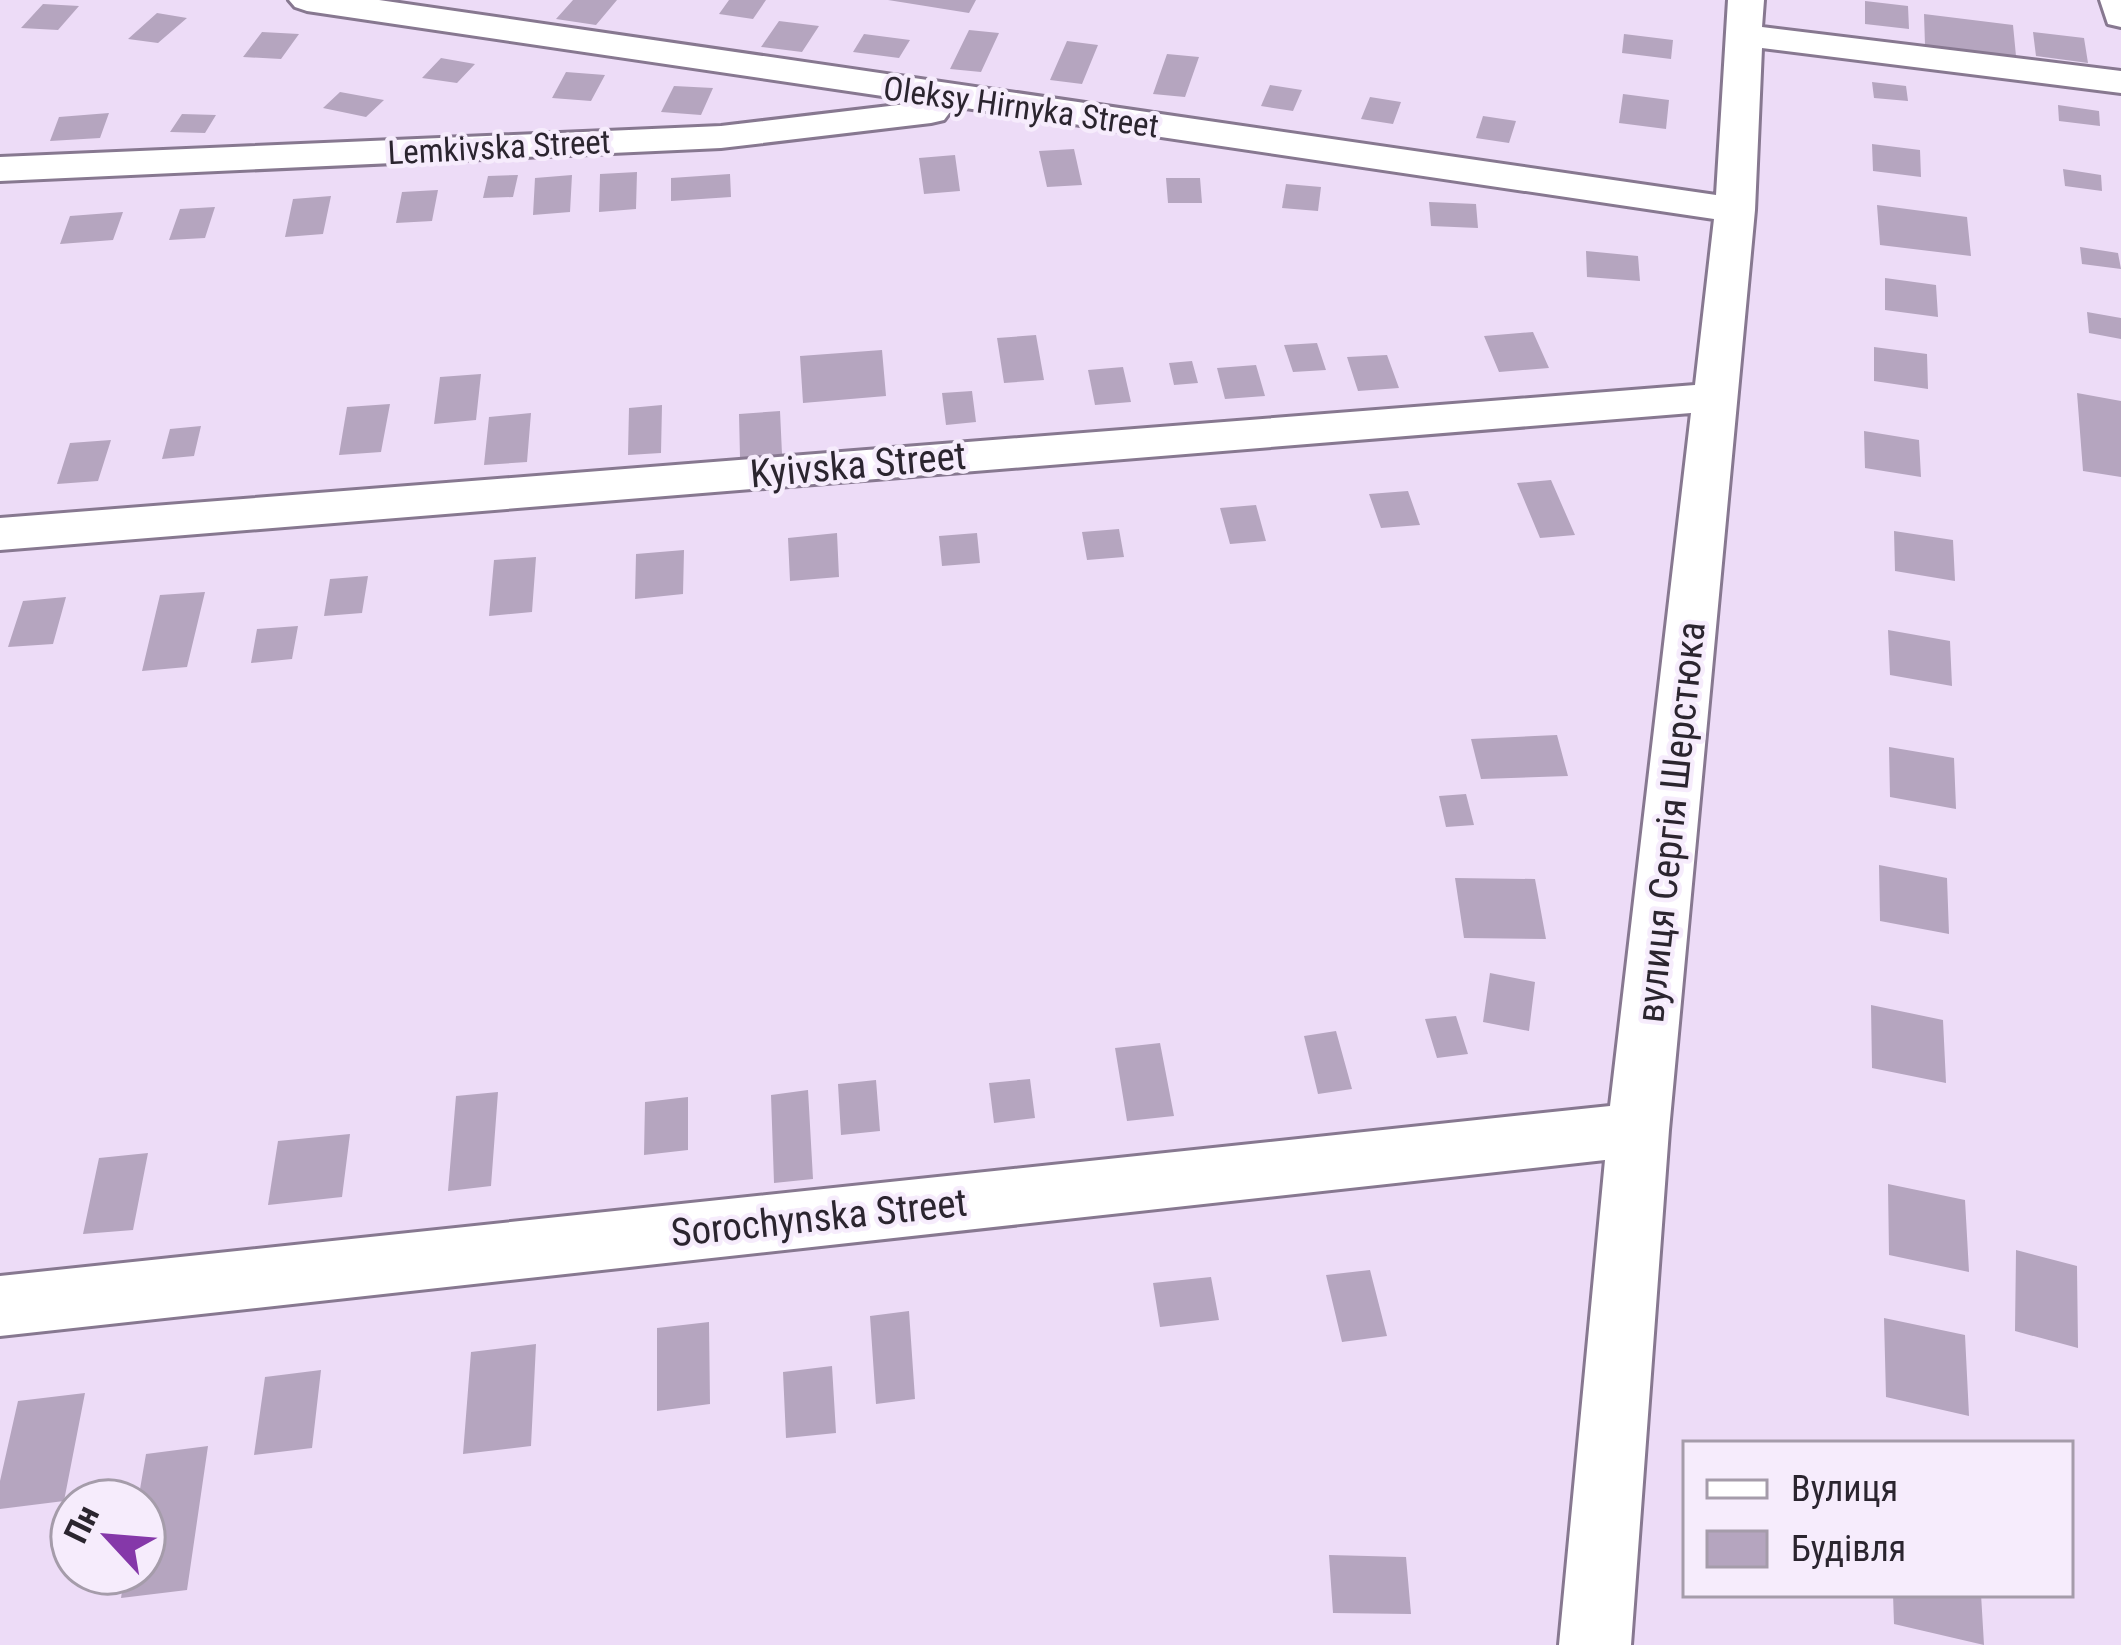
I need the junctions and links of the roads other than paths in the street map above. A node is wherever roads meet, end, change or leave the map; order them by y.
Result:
1 (307, 0) edge
2 (2118, 0) edge
3 (487, 11) edge
4 (2121, 16) edge
5 (1747, 18) edge
6 (2121, 82) edge
7 (996, 105) junction
8 (0, 170) edge
9 (1735, 210) junction
10 (1716, 397) junction
11 (0, 534) edge
12 (1638, 1130) junction
13 (0, 1306) edge
14 (1595, 1645) edge

1 - 3 street, Oleksy Hirnyka Street
2 - 4 street
3 - 7 street, Oleksy Hirnyka Street
5 - 6 street
5 - 9 street, вулиця Сергія Шерстюка
7 - 8 street, Lemkivska Street
7 - 9 street, Oleksy Hirnyka Street
9 - 10 street, вулиця Сергія Шерстюка
10 - 11 street, Kyivska Street
10 - 12 street, вулиця Сергія Шерстюка
12 - 13 street, Sorochynska Street
12 - 14 street, вулиця Сергія Шерстюка

